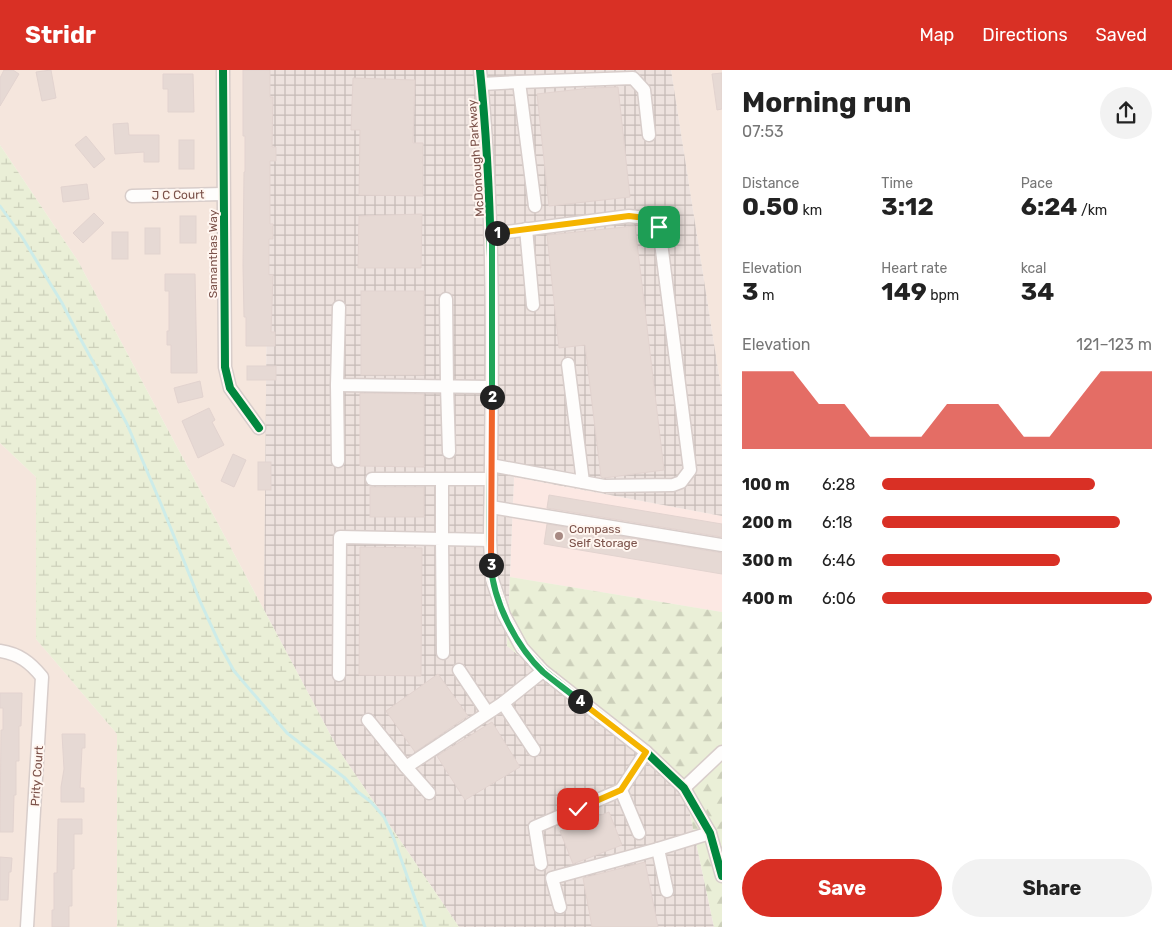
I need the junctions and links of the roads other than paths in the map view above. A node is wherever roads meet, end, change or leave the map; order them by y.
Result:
1 (223, 70) edge
2 (480, 70) edge
3 (519, 82) junction
4 (482, 84) junction
5 (649, 135) dead end
6 (223, 194) junction
7 (132, 196) dead end
8 (534, 206) dead end
9 (526, 230) junction
10 (492, 234) junction
11 (446, 300) dead end
12 (532, 305) dead end
13 (339, 307) dead end
14 (568, 364) dead end
15 (337, 385) junction
16 (446, 386) junction
17 (492, 387) junction
18 (259, 428) dead end
19 (449, 452) dead end
20 (338, 461) dead end
21 (491, 464) junction
22 (491, 478) junction
23 (372, 479) dead end
24 (446, 479) junction
25 (583, 482) junction
26 (491, 507) junction
27 (442, 539) junction
28 (490, 540) junction
29 (722, 545) edge
30 (0, 651) edge
31 (443, 654) dead end
32 (459, 670) dead end
33 (543, 671) junction
34 (339, 675) dead end
35 (503, 702) junction
36 (488, 712) junction
37 (368, 720) dead end
38 (534, 750) dead end
39 (646, 752) junction
40 (722, 752) edge
41 (406, 767) junction
42 (684, 788) junction
43 (621, 790) junction
44 (429, 793) dead end
45 (638, 833) dead end
46 (710, 833) junction
47 (658, 849) junction
48 (541, 864) dead end
49 (722, 876) edge
50 (667, 892) dead end
51 (560, 907) dead end
52 (27, 927) edge

1 - 6 street, Samanthas Way
2 - 4 street, McDonough Parkway
3 - 4 street
3 - 5 street
3 - 8 street
4 - 10 street, McDonough Parkway
6 - 7 street, J C Court
6 - 18 street, Samanthas Way
9 - 10 street
9 - 12 street
9 - 25 street
10 - 17 street, McDonough Parkway
11 - 16 street
13 - 15 street
14 - 25 street
15 - 16 street
15 - 20 street
16 - 17 street
16 - 19 street
17 - 21 street, McDonough Parkway
21 - 22 street, McDonough Parkway
21 - 25 street
22 - 24 street
22 - 26 street, McDonough Parkway
23 - 24 street
24 - 27 street
26 - 28 street, McDonough Parkway
26 - 29 street
27 - 28 street
27 - 31 street
27 - 34 street
28 - 33 street, McDonough Parkway
30 - 52 street, Prity Court
32 - 36 street
33 - 35 street
33 - 39 street, McDonough Parkway
35 - 36 street
35 - 38 street
36 - 41 street
37 - 41 street
39 - 42 street, McDonough Parkway
39 - 43 street
40 - 42 street
41 - 44 street
42 - 46 street, McDonough Parkway
43 - 45 street
43 - 48 street
46 - 47 street
46 - 49 street, McDonough Parkway
47 - 50 street
47 - 51 street

